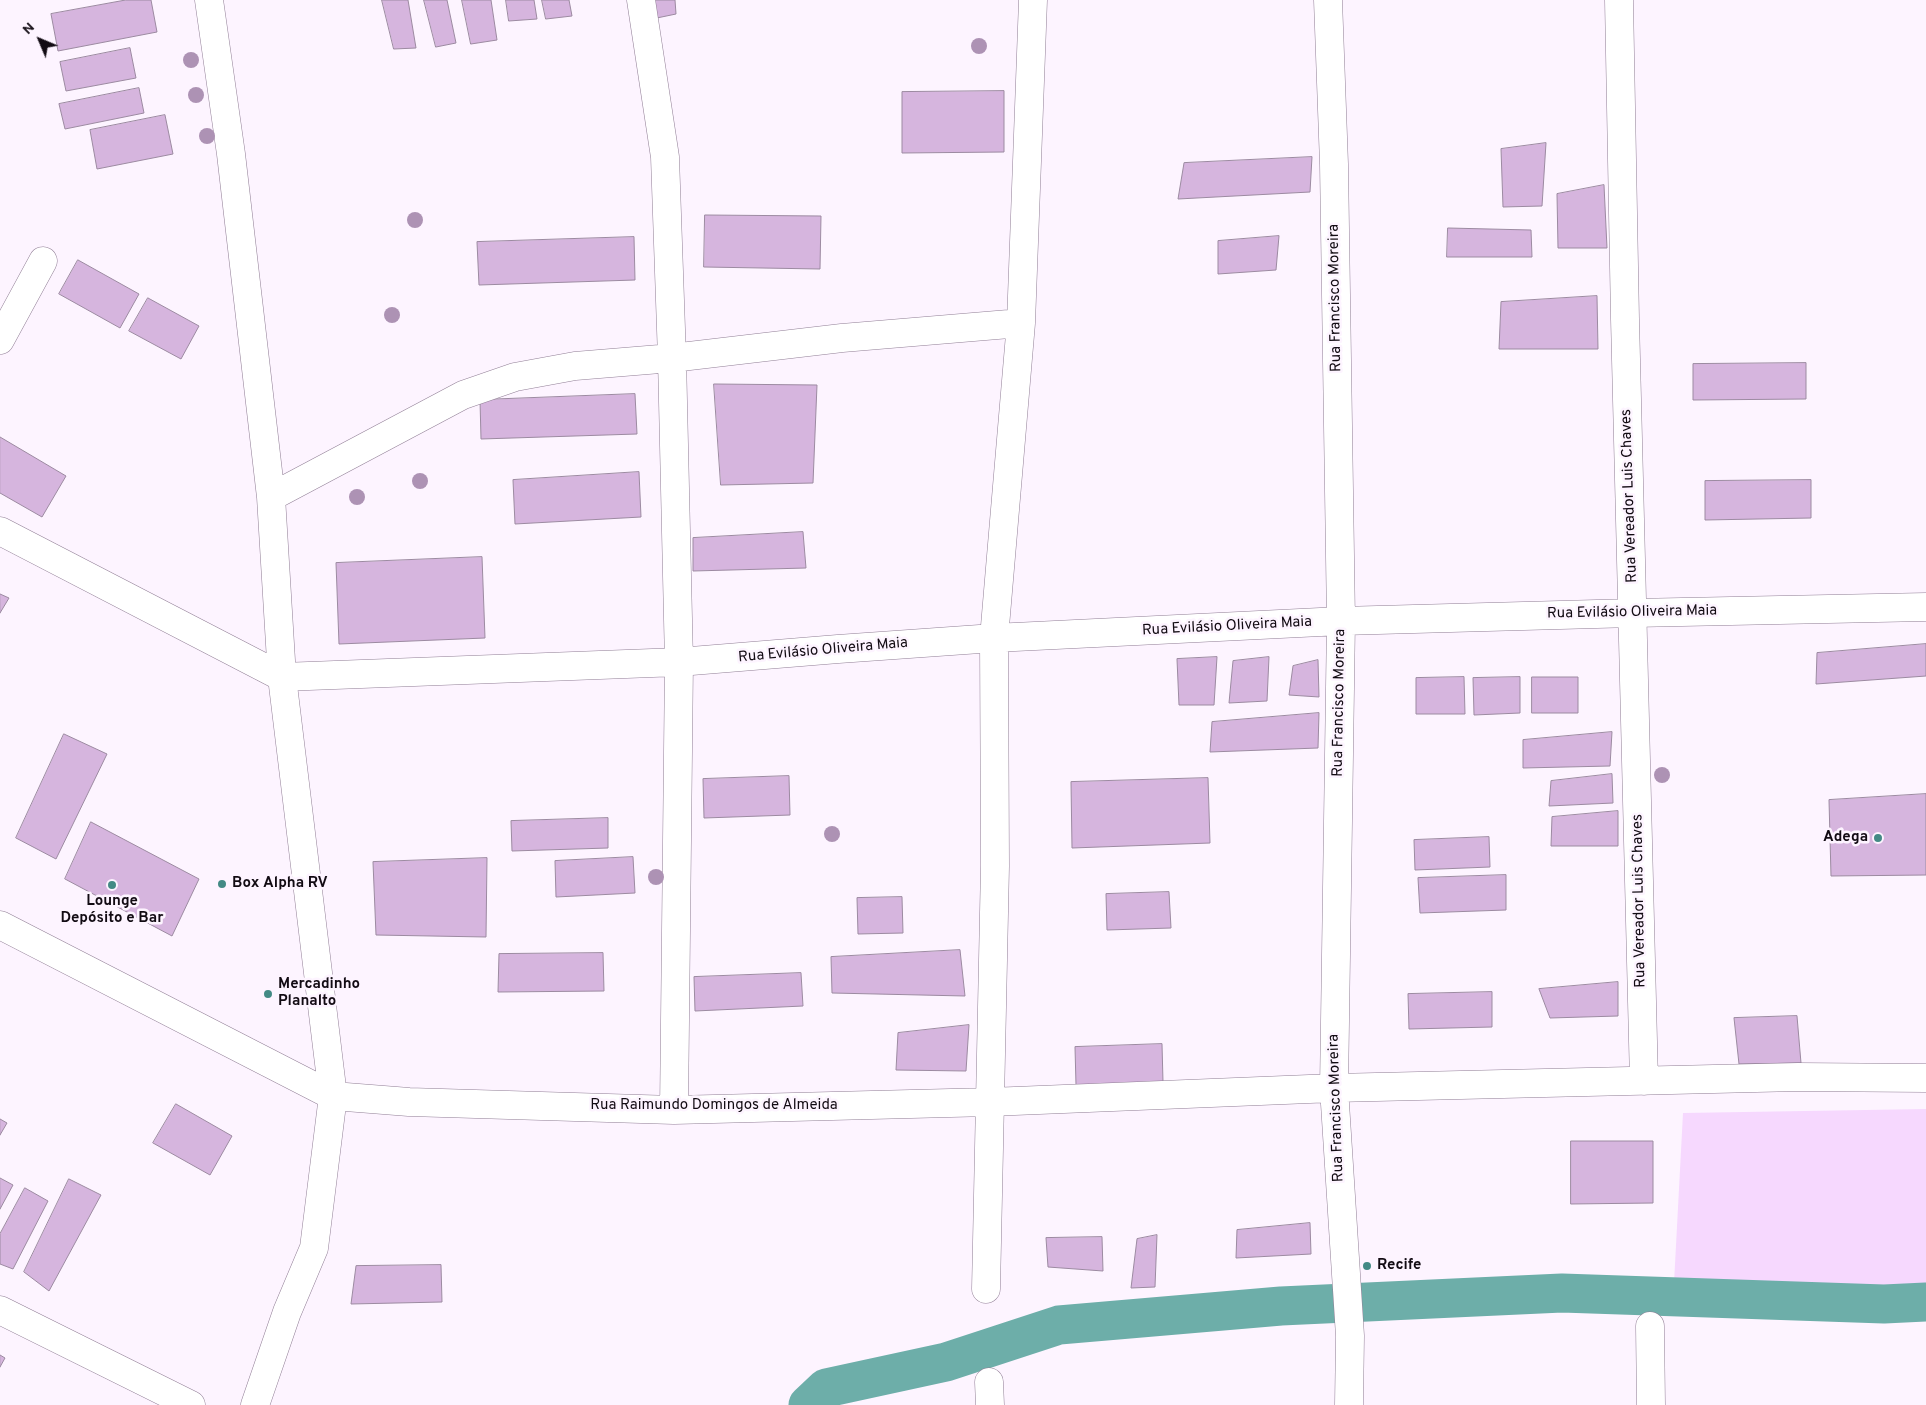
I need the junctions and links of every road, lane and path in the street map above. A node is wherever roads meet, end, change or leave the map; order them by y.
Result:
1 (209, 0) edge
2 (641, 0) edge
3 (1033, 0) edge
4 (1328, 0) edge
5 (1619, 0) edge
6 (43, 261) dead end
7 (1021, 322) junction
8 (0, 340) edge
9 (672, 358) junction
10 (271, 497) junction
11 (0, 531) edge
12 (1926, 607) edge
13 (1633, 613) junction
14 (1341, 621) junction
15 (994, 638) junction
16 (679, 662) junction
17 (282, 677) junction
18 (0, 925) edge
19 (1926, 1078) edge
20 (1644, 1081) junction
21 (1334, 1088) junction
22 (332, 1096) junction
23 (990, 1102) junction
24 (674, 1110) junction
25 (986, 1289) dead end
26 (0, 1310) edge
27 (1650, 1326) dead end
28 (191, 1405) edge
29 (255, 1405) edge
30 (1349, 1405) edge
31 (1651, 1405) edge

1 - 10 street
2 - 9 street
3 - 7 street
4 - 14 street, Rua Francisco Moreira
5 - 13 street, Rua Vereador Luis Chaves
6 - 8 street
7 - 9 street
7 - 15 street
9 - 10 street
9 - 16 street
10 - 17 street
11 - 17 street
12 - 13 street, Rua Evilásio Oliveira Maia
13 - 14 street, Rua Evilásio Oliveira Maia
13 - 20 street, Rua Vereador Luis Chaves
14 - 15 street, Rua Evilásio Oliveira Maia
14 - 21 street, Rua Francisco Moreira
15 - 16 street, Rua Evilásio Oliveira Maia
15 - 23 street
16 - 17 street, Rua Evilásio Oliveira Maia
16 - 24 street
17 - 22 street
18 - 22 street
19 - 20 street, Rua Raimundo Domingos de Almeida
20 - 21 street, Rua Raimundo Domingos de Almeida
21 - 23 street, Rua Raimundo Domingos de Almeida
21 - 30 street, Rua Francisco Moreira
22 - 24 street, Rua Raimundo Domingos de Almeida
22 - 29 street
23 - 24 street, Rua Raimundo Domingos de Almeida
23 - 25 street
26 - 28 street
27 - 31 street

